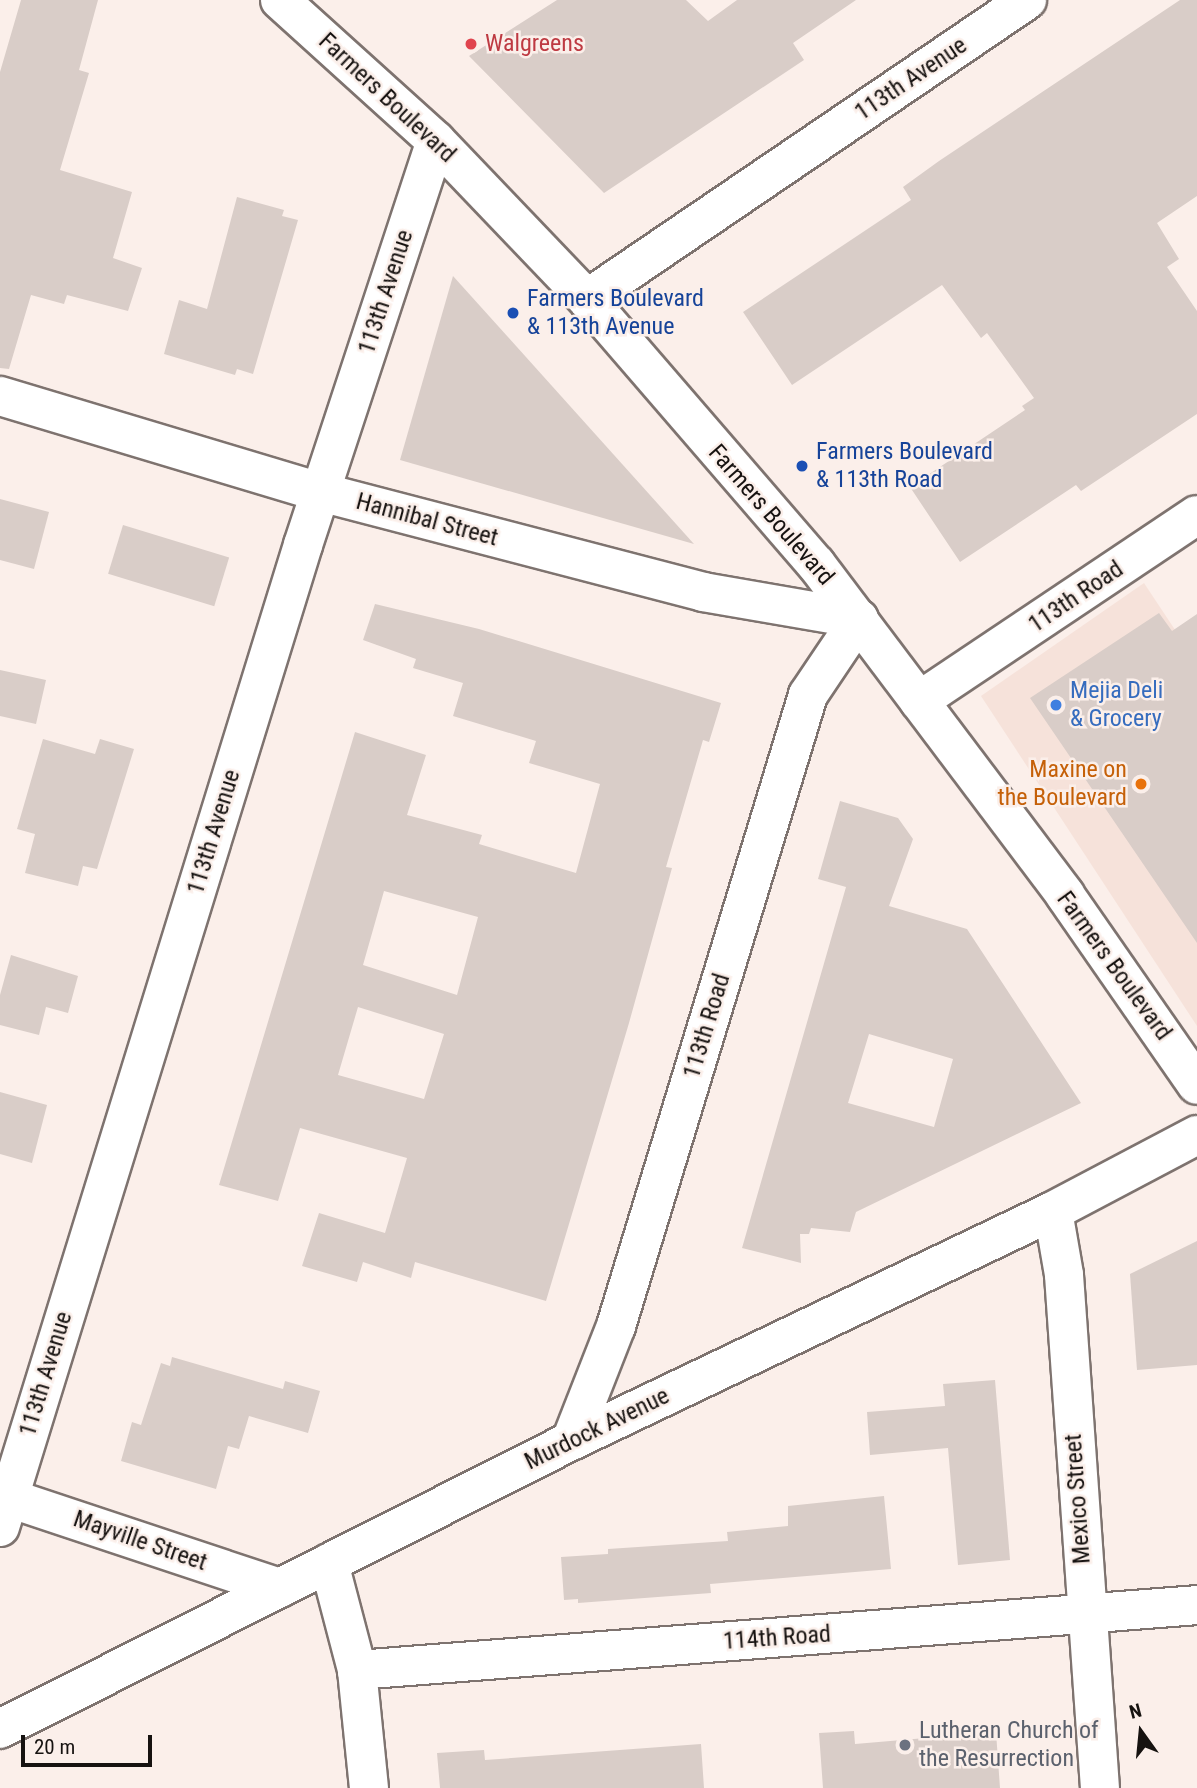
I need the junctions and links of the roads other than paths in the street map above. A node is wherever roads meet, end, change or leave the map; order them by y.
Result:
1 (280, 0) edge
2 (1027, 0) edge
3 (436, 141) junction
4 (587, 299) junction
5 (0, 396) edge
6 (320, 492) junction
7 (1197, 515) edge
8 (859, 620) junction
9 (919, 701) junction
10 (1197, 1085) edge
11 (1197, 1135) edge
12 (1053, 1211) junction
13 (571, 1441) junction
14 (3, 1506) edge
15 (329, 1563) junction
16 (280, 1588) junction
17 (1197, 1605) edge
18 (1085, 1614) junction
19 (357, 1670) junction
20 (0, 1729) edge
21 (369, 1788) edge
22 (1100, 1788) edge

1 - 3 street, Farmers Boulevard
2 - 4 street, 113th Avenue
3 - 4 street, Farmers Boulevard
3 - 6 street, 113th Avenue
4 - 8 street, Farmers Boulevard
5 - 6 street, Hannibal Street
6 - 8 street, Hannibal Street
6 - 14 street, 113th Avenue
7 - 9 street, 113th Road
8 - 9 street, Farmers Boulevard
8 - 13 street, 113th Road
9 - 10 street, Farmers Boulevard
11 - 12 street, Murdock Avenue
12 - 13 street, Murdock Avenue
12 - 18 street, Mexico Street
13 - 15 street, Murdock Avenue
14 - 16 street, Mayville Street
15 - 16 street, Murdock Avenue
15 - 19 street
16 - 20 street, Murdock Avenue
17 - 18 street, 114th Road
18 - 19 street, 114th Road
18 - 22 street, Mexico Street
19 - 21 street

